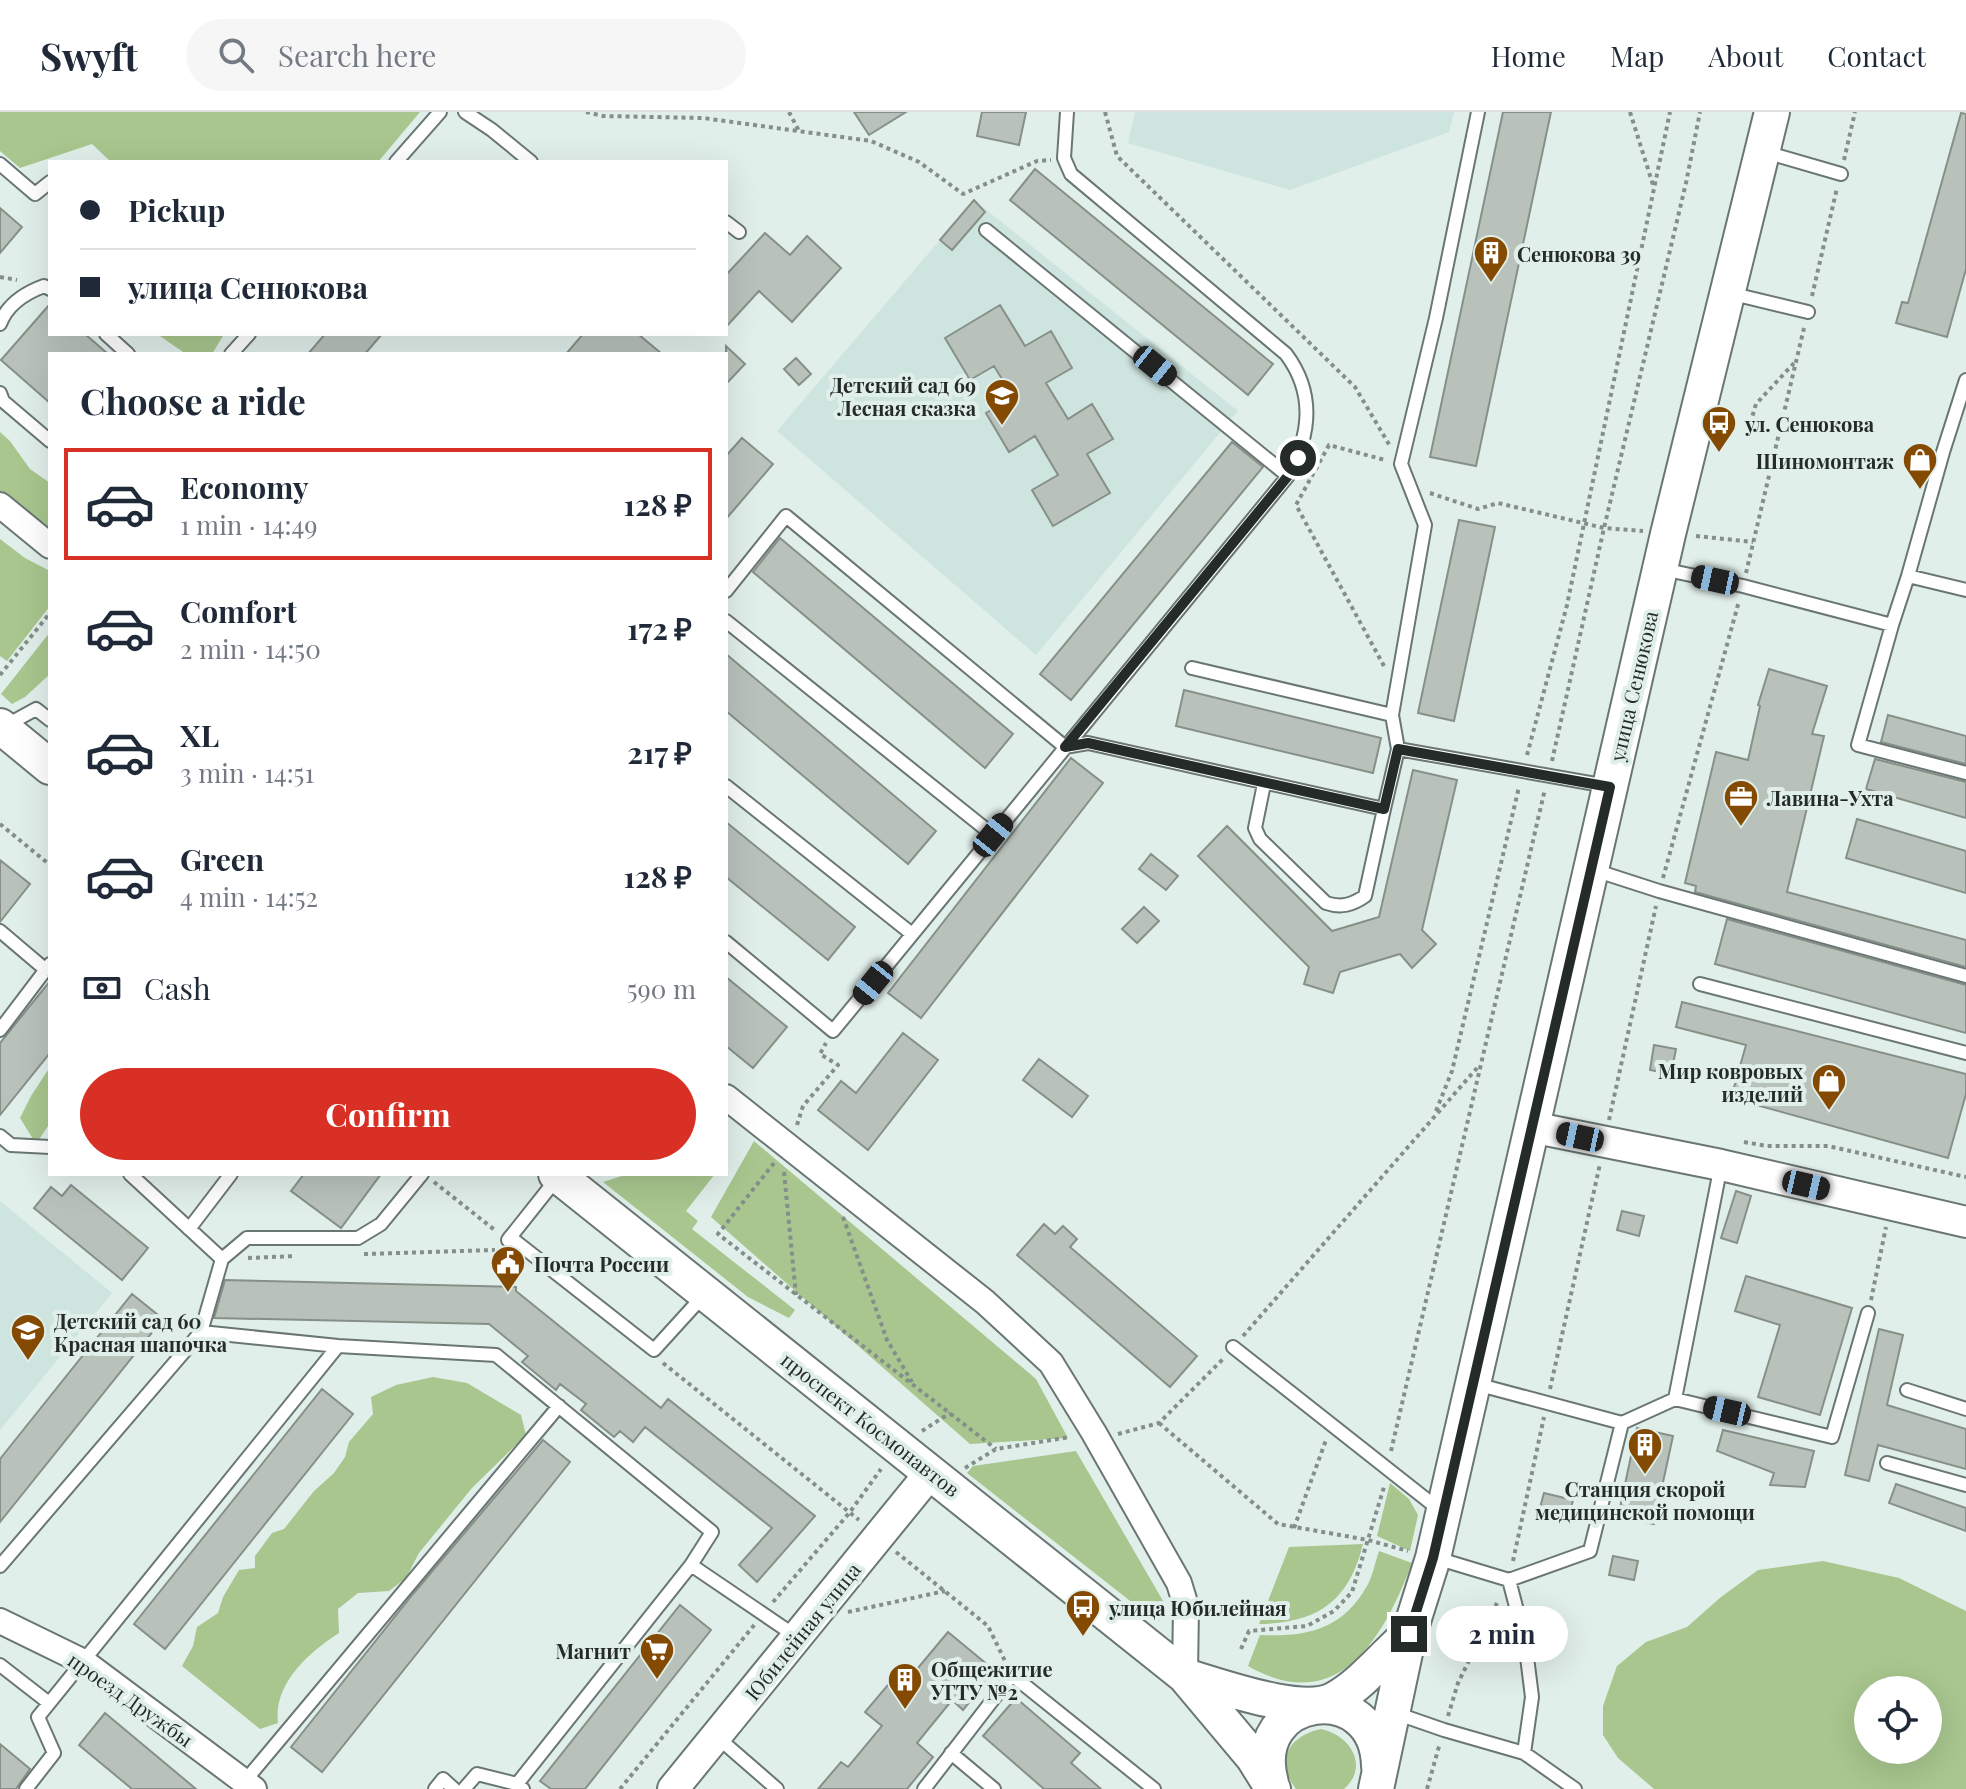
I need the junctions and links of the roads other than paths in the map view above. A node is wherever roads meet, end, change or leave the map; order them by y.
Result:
1 (440, 112) edge
2 (465, 112) edge
3 (1067, 112) edge
4 (1478, 112) edge
5 (1772, 112) edge
6 (1762, 152) junction
7 (398, 160) edge
8 (529, 160) edge
9 (0, 164) edge
10 (1841, 174) dead end
11 (48, 184) edge
12 (728, 224) edge
13 (986, 230) dead end
14 (739, 232) dead end
15 (48, 288) edge
16 (1729, 293) junction
17 (1808, 312) dead end
18 (0, 324) edge
19 (108, 336) edge
20 (247, 336) edge
21 (126, 352) edge
22 (233, 352) edge
23 (1966, 380) edge
24 (0, 393) edge
25 (48, 439) edge
26 (1288, 476) junction
27 (0, 505) edge
28 (48, 544) edge
29 (1660, 568) junction
30 (1908, 576) junction
31 (728, 588) edge
32 (1966, 590) edge
33 (728, 623) edge
34 (1892, 625) junction
35 (1192, 668) dead end
36 (1392, 715) junction
37 (48, 718) edge
38 (1, 727) edge
39 (1065, 747) junction
40 (1398, 749) junction
41 (48, 765) edge
42 (1966, 773) edge
43 (1264, 784) junction
44 (1610, 787) junction
45 (728, 788) edge
46 (1384, 809) junction
47 (993, 835) junction
48 (1591, 869) junction
49 (0, 931) edge
50 (912, 934) junction
51 (728, 944) edge
52 (48, 967) edge
53 (1966, 976) edge
54 (1700, 984) dead end
55 (0, 1030) edge
56 (1966, 1053) edge
57 (728, 1099) edge
58 (1531, 1127) junction
59 (0, 1136) edge
60 (48, 1147) edge
61 (1728, 1153) junction
62 (132, 1176) edge
63 (229, 1176) edge
64 (423, 1176) edge
65 (556, 1176) edge
66 (558, 1176) edge
67 (1966, 1222) edge
68 (189, 1229) junction
69 (222, 1259) junction
70 (705, 1293) junction
71 (1868, 1313) road end
72 (201, 1332) junction
73 (338, 1346) junction
74 (1233, 1347) road end
75 (1473, 1383) junction
76 (1907, 1390) dead end
77 (1675, 1399) junction
78 (559, 1406) junction
79 (1966, 1409) edge
80 (1622, 1423) junction
81 (1887, 1463) dead end
82 (939, 1478) junction
83 (1966, 1485) edge
84 (1443, 1512) junction
85 (1433, 1558) junction
86 (691, 1565) junction
87 (0, 1566) edge
88 (1509, 1580) junction
89 (0, 1621) edge
90 (1409, 1634) junction
91 (798, 1637) junction
92 (84, 1662) junction
93 (0, 1665) edge
94 (1185, 1676) junction
95 (49, 1703) junction
96 (1314, 1707) junction
97 (1392, 1712) junction
98 (716, 1736) junction
99 (951, 1753) junction
100 (1524, 1753) junction
101 (1376, 1783) edge
102 (250, 1785) edge
103 (520, 1786) edge
104 (1273, 1788) edge
105 (26, 1789) edge
106 (435, 1789) edge
107 (454, 1789) edge
108 (464, 1789) edge
109 (673, 1789) edge
110 (777, 1789) edge
111 (924, 1789) edge
112 (994, 1789) edge
113 (1154, 1789) edge
114 (1575, 1789) edge

1 - 7 lane
2 - 8 lane
3 - 26 lane
4 - 36 lane
5 - 6 main road, улица Сенюкова
6 - 10 lane
6 - 16 main road, улица Сенюкова
9 - 11 lane
12 - 14 lane
13 - 26 lane
15 - 18 lane
16 - 17 lane
16 - 29 main road, улица Сенюкова
19 - 21 lane
20 - 22 lane
23 - 30 lane
24 - 25 lane
26 - 39 lane
27 - 28 street
29 - 34 lane
29 - 44 main road, улица Сенюкова
30 - 32 lane
30 - 34 lane
31 - 39 lane
33 - 47 lane
34 - 42 lane
35 - 36 lane
36 - 40 lane
37 - 38 lane
38 - 41 main road
39 - 43 lane
39 - 47 lane
40 - 44 lane
40 - 46 lane
43 - 46 lane
43 - 46 lane
44 - 48 main road, улица Сенюкова
45 - 50 lane
47 - 50 lane
48 - 53 lane
48 - 58 main road, улица Сенюкова
49 - 52 lane
50 - 51 lane
52 - 55 lane
54 - 56 lane
57 - 94 street
58 - 61 street
58 - 75 main road, улица Сенюкова
59 - 60 lane
61 - 67 street
61 - 77 lane
62 - 68 lane
63 - 68 lane
64 - 69 lane
65 - 70 lane
66 - 70 main road, проспект Космонавтов
68 - 69 lane
69 - 72 lane
70 - 82 main road, проспект Космонавтов
71 - 77 lane
72 - 73 lane
72 - 87 lane
73 - 78 lane
73 - 92 lane
74 - 84 lane
75 - 80 lane
75 - 84 main road, улица Сенюкова
76 - 79 lane
77 - 80 lane
78 - 86 lane
78 - 102 lane
80 - 88 lane
81 - 83 lane
82 - 91 street, Юбилейная улица
82 - 94 main road, проспект Космонавтов
84 - 85 main road, улица Сенюкова
85 - 88 lane
85 - 90 main road, улица Сенюкова
86 - 91 lane
86 - 103 lane
88 - 100 lane
89 - 92 street, проезд Дружбы
90 - 96 main road, улица Сенюкова
90 - 97 main road, улица Сенюкова
91 - 98 street, Юбилейная улица
92 - 95 lane
92 - 102 street, проезд Дружбы
93 - 95 lane
94 - 96 main road, проспект Космонавтов
94 - 104 main road, проспект Космонавтов
95 - 105 lane
96 - 101 main road, улица Сенюкова
96 - 104 main road, улица Сенюкова
97 - 100 lane
97 - 101 main road, улица Сенюкова
98 - 109 street, Юбилейная улица
98 - 110 lane
99 - 111 lane
99 - 112 lane
99 - 113 lane
100 - 114 lane
103 - 108 lane
106 - 107 lane

